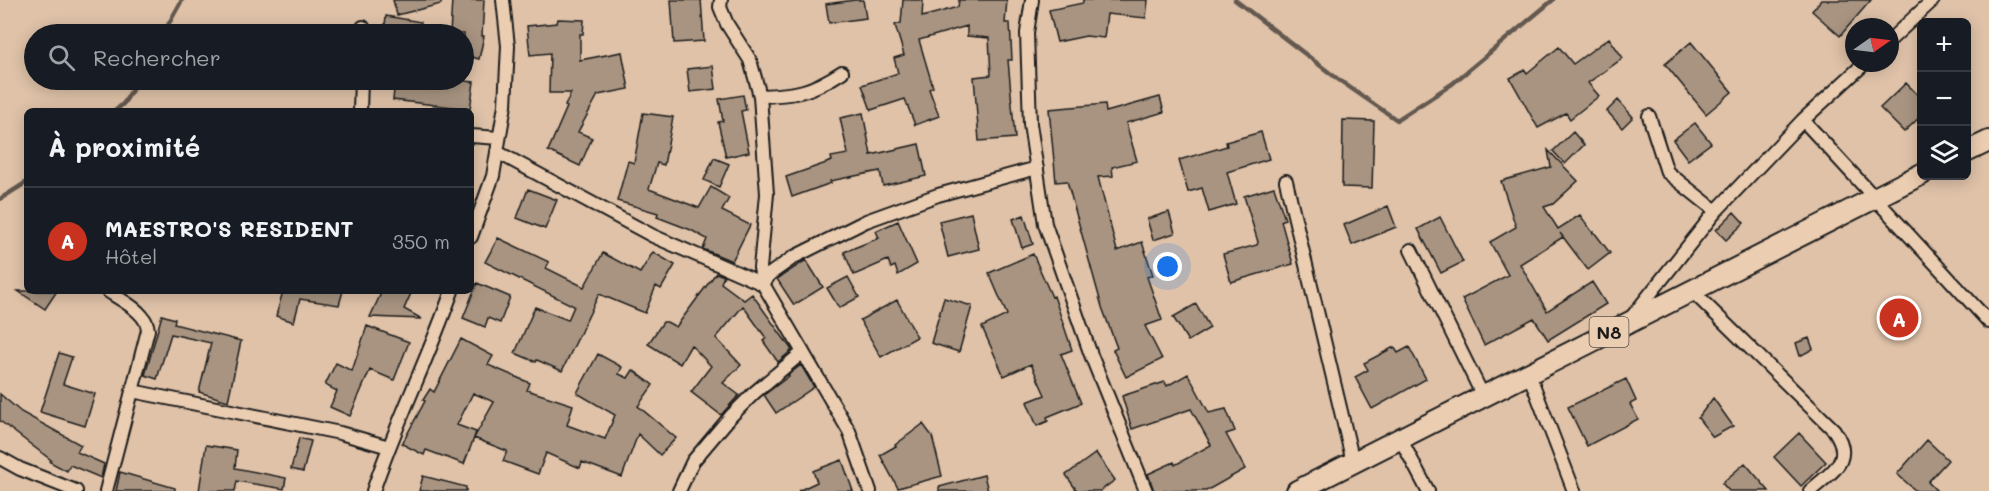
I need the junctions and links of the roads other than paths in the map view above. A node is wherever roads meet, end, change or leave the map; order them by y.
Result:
1 (503, 0) edge
2 (721, 0) edge
3 (1032, 0) edge
4 (1933, 0) edge
5 (1899, 32) edge
6 (842, 72) dead end
7 (1855, 72) edge
8 (361, 90) edge
9 (760, 96) junction
10 (360, 108) edge
11 (1649, 116) dead end
12 (1803, 120) junction
13 (474, 136) edge
14 (499, 138) junction
15 (1989, 141) edge
16 (1971, 150) edge
17 (497, 152) junction
18 (1037, 168) junction
19 (1917, 176) edge
20 (1286, 181) dead end
21 (1875, 197) junction
22 (1716, 211) junction
23 (474, 229) edge
24 (1411, 250) dead end
25 (763, 284) junction
26 (1692, 291) junction
27 (112, 294) edge
28 (451, 294) edge
29 (1988, 318) edge
30 (1629, 321) junction
31 (803, 352) junction
32 (1529, 374) junction
33 (132, 391) junction
34 (1483, 396) junction
35 (1400, 438) junction
36 (389, 447) junction
37 (0, 458) edge
38 (1353, 462) junction
39 (76, 491) edge
40 (106, 491) edge
41 (373, 491) edge
42 (679, 491) edge
43 (870, 491) edge
44 (1146, 491) edge
45 (1297, 491) edge
46 (1428, 491) edge
47 (1574, 491) edge
48 (1810, 491) edge

1 - 14 street
2 - 9 street
3 - 18 street
4 - 5 street
6 - 9 street
7 - 12 street
8 - 10 street
9 - 25 street
11 - 22 street
12 - 21 street
12 - 22 street
13 - 14 street
14 - 17 street
15 - 16 highway
17 - 23 street
17 - 25 street
18 - 25 street
18 - 44 street
19 - 21 highway, N8
20 - 38 street
21 - 26 highway, N8
21 - 29 street
22 - 30 street
24 - 34 street
25 - 31 street
26 - 30 highway, N8
26 - 48 street
27 - 33 street
28 - 36 street
30 - 32 highway, N8
31 - 42 street
31 - 43 street
32 - 34 highway, N8
32 - 47 street
33 - 36 street
33 - 40 street
34 - 35 highway, N8
35 - 38 highway, N8
35 - 46 street
36 - 41 street
37 - 39 street
38 - 45 highway, N8

